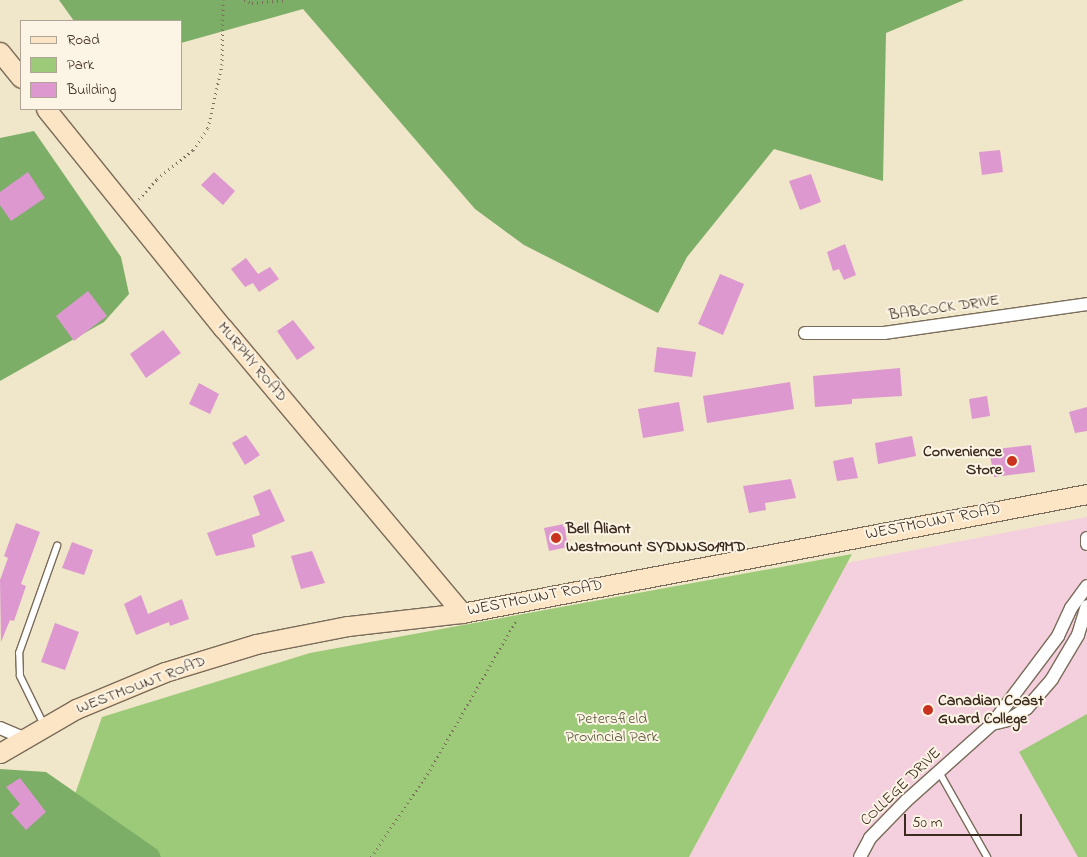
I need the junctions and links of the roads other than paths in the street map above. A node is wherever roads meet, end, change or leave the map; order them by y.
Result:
1 (0, 52) edge
2 (20, 77) edge
3 (47, 110) edge
4 (1087, 304) edge
5 (805, 334) dead end
6 (1087, 494) edge
7 (1087, 538) edge
8 (1087, 544) edge
9 (56, 546) dead end
10 (1087, 586) edge
11 (1087, 606) edge
12 (462, 613) junction
13 (992, 724) junction
14 (44, 725) junction
15 (0, 728) edge
16 (23, 738) junction
17 (0, 753) edge
18 (939, 772) junction
19 (860, 857) edge
20 (987, 857) edge

1 - 2 main road
3 - 12 main road, MURPHY ROAD
4 - 5 street, BABCOCK DRIVE
6 - 12 main road, WESTMOUNT ROAD
7 - 8 street
9 - 14 lane
10 - 13 street, COLLEGE DRIVE
11 - 13 street, COLLEGE DRIVE
12 - 14 main road, WESTMOUNT ROAD
13 - 18 street, COLLEGE DRIVE
14 - 16 main road, WESTMOUNT ROAD
15 - 16 street
16 - 17 main road, WESTMOUNT ROAD
18 - 19 street, COLLEGE DRIVE
18 - 20 lane

